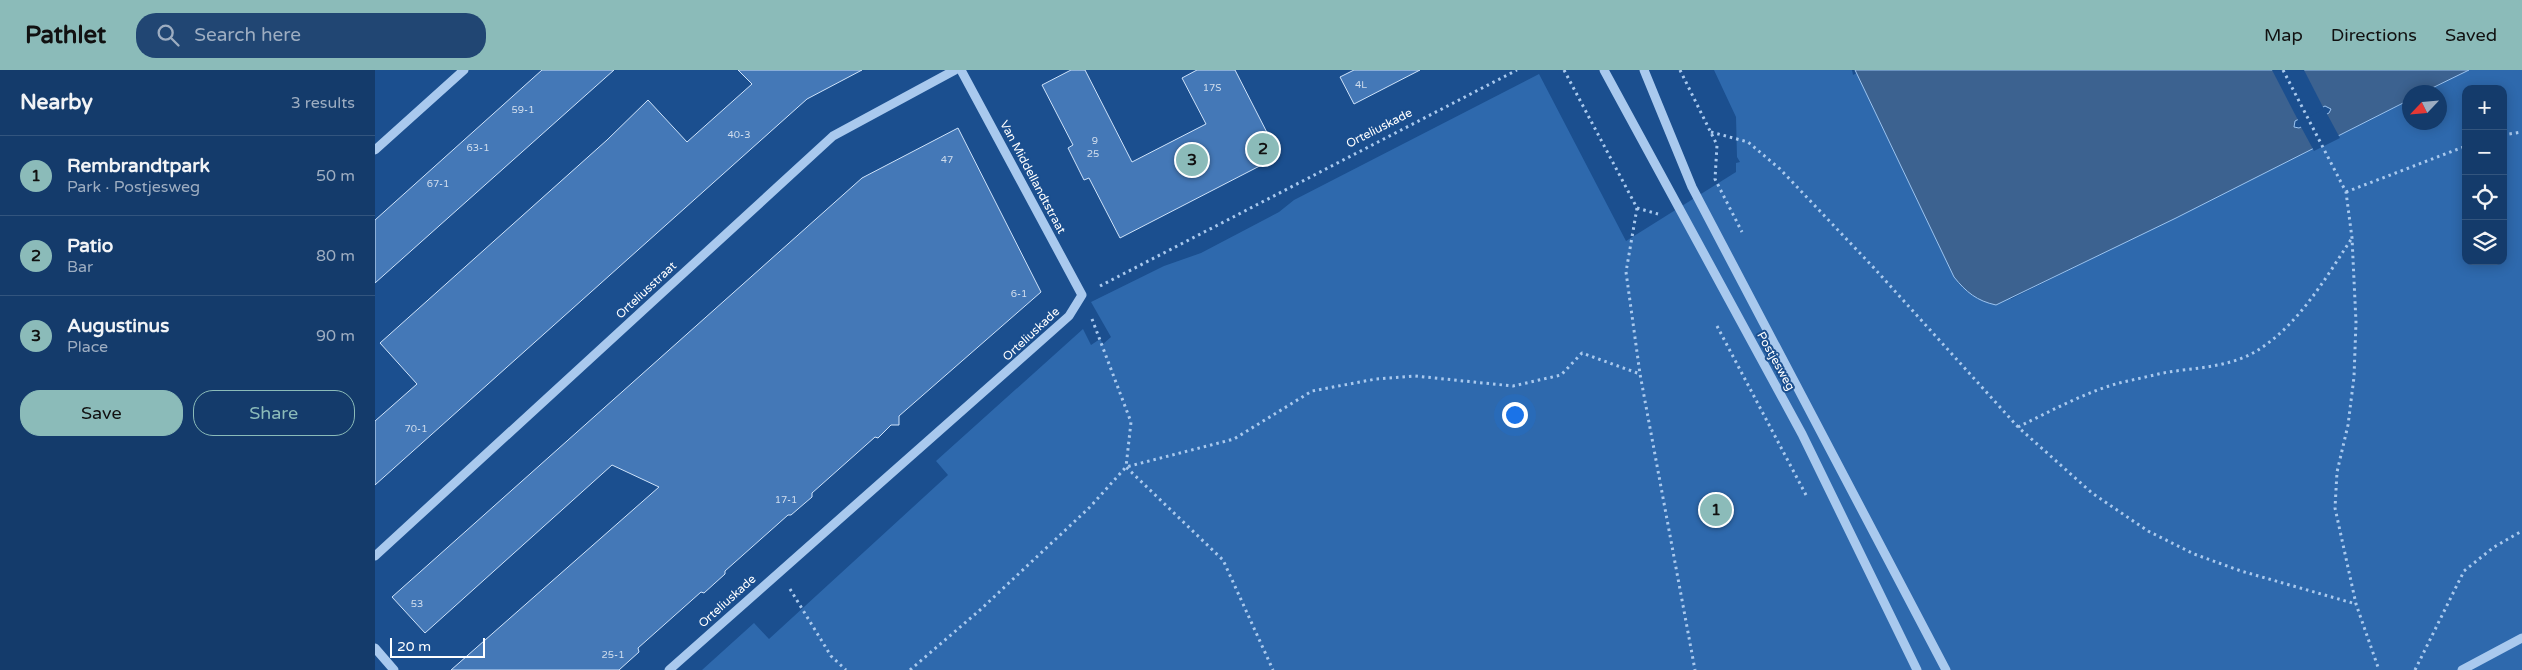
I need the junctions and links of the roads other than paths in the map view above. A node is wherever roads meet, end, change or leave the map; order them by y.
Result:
1 (464, 70) edge
2 (955, 70) edge
3 (961, 70) edge
4 (1604, 70) edge
5 (1644, 70) edge
6 (375, 150) edge
7 (1082, 295) joint
8 (375, 556) edge
9 (2522, 638) edge
10 (375, 648) edge
11 (394, 670) edge
12 (669, 670) edge
13 (1917, 670) edge
14 (1947, 670) edge
15 (2462, 670) edge

1 - 6 street
2 - 8 street, Orteliusstraat
3 - 7 street, Van Middellandtstraat
4 - 13 street, Postjesweg
5 - 14 street, Postjesweg
7 - 12 street, Orteliuskade
9 - 15 street
10 - 11 street

